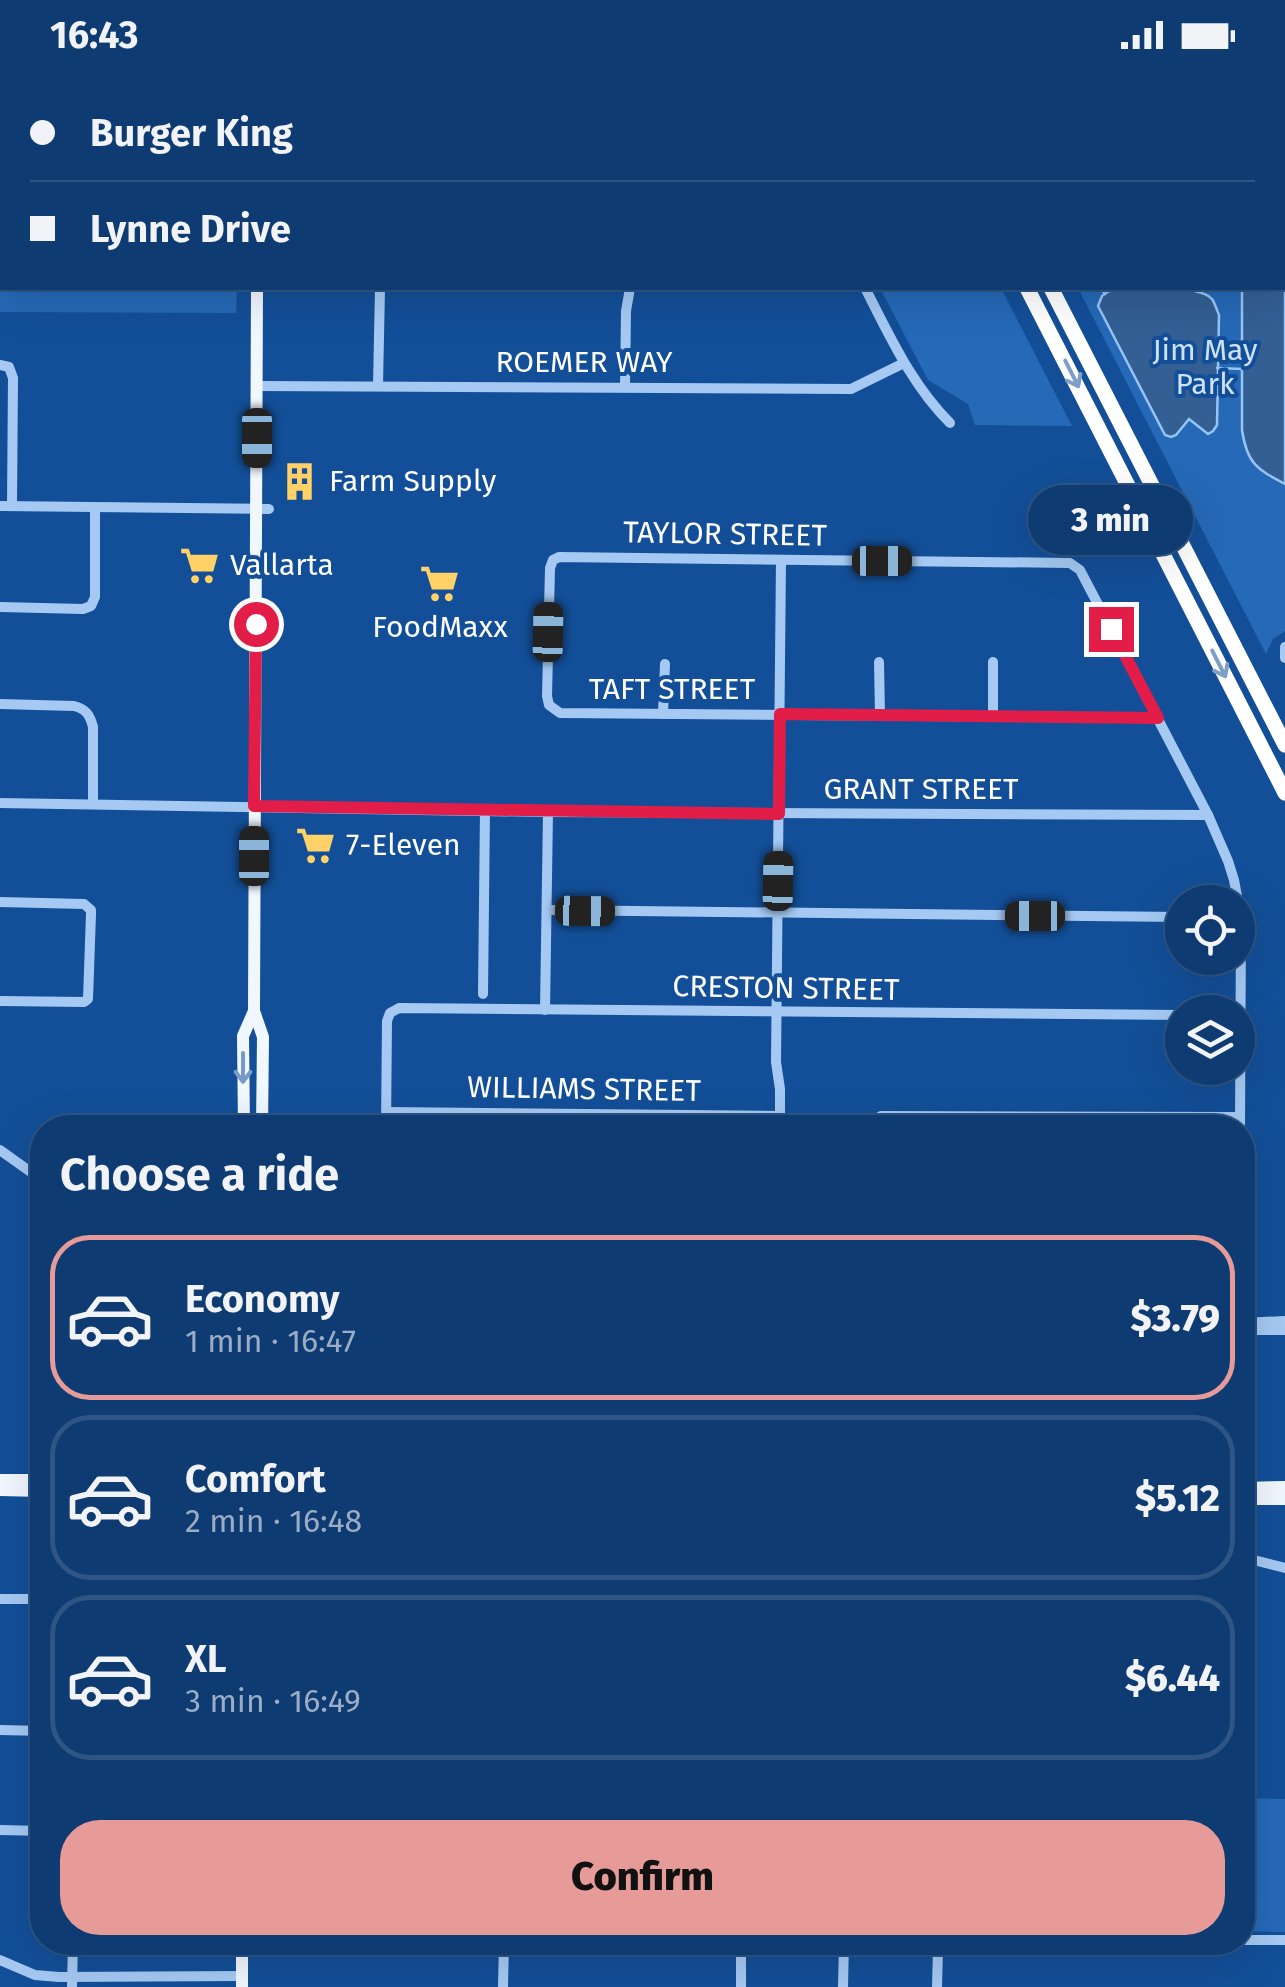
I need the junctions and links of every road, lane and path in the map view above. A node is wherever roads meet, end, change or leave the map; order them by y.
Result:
1 (257, 290) edge
2 (380, 290) edge
3 (630, 290) edge
4 (866, 290) edge
5 (1029, 290) edge
6 (1052, 290) edge
7 (904, 363) junction
8 (4, 366) edge
9 (257, 386) junction
10 (378, 386) junction
11 (626, 387) junction
12 (950, 423) dead end
13 (6, 506) edge
14 (95, 508) junction
15 (263, 509) junction
16 (781, 560) junction
17 (0, 607) edge
18 (1285, 648) edge
19 (1285, 658) edge
20 (879, 662) dead end
21 (992, 662) dead end
22 (665, 664) dead end
23 (0, 704) edge
24 (550, 705) joint
25 (663, 714) junction
26 (780, 714) junction
27 (880, 716) junction
28 (993, 717) junction
29 (1158, 718) junction
30 (1285, 745) edge
31 (1285, 793) edge
32 (0, 802) edge
33 (93, 804) junction
34 (254, 806) junction
35 (484, 810) junction
36 (548, 812) junction
37 (779, 814) junction
38 (1208, 815) junction
39 (1235, 885) edge
40 (0, 902) edge
41 (546, 910) junction
42 (778, 914) junction
43 (1165, 918) edge
44 (483, 994) dead end
45 (0, 1001) edge
46 (545, 1010) junction
47 (254, 1011) junction
48 (776, 1013) junction
49 (1165, 1016) edge
50 (1240, 1085) edge
51 (387, 1112) junction
52 (244, 1115) edge
53 (262, 1115) edge
54 (387, 1115) edge
55 (477, 1115) edge
56 (780, 1115) edge
57 (1240, 1115) edge
58 (0, 1150) edge
59 (30, 1171) edge
60 (1285, 1321) edge
61 (1255, 1324) edge
62 (1255, 1330) edge
63 (1285, 1330) edge
64 (0, 1480) edge
65 (30, 1480) edge
66 (1255, 1488) edge
67 (1285, 1488) edge
68 (0, 1490) edge
69 (30, 1490) edge
70 (1255, 1500) edge
71 (1285, 1500) edge
72 (1255, 1560) edge
73 (1285, 1568) edge
74 (0, 1598) edge
75 (30, 1599) edge
76 (0, 1730) edge
77 (30, 1731) edge
78 (0, 1830) edge
79 (30, 1831) edge
80 (1255, 1940) edge
81 (1285, 1940) edge
82 (72, 1955) edge
83 (242, 1955) edge
84 (504, 1955) edge
85 (741, 1955) edge
86 (844, 1955) edge
87 (938, 1955) edge
88 (0, 1960) edge
89 (242, 1981) edge
90 (72, 1982) edge
91 (503, 1987) edge
92 (741, 1987) edge
93 (843, 1987) edge
94 (937, 1987) edge

1 - 9 main road
2 - 10 street
3 - 11 street
4 - 7 street
5 -> 31 highway
6 - 30 highway
7 - 11 street, ROEMER WAY
7 - 12 street
8 - 13 street
9 - 10 street, ROEMER WAY
9 - 15 main road
10 - 11 street, ROEMER WAY
13 - 14 street
14 - 15 street
14 - 17 street
15 - 34 main road
16 - 24 street, TAYLOR STREET
16 - 26 street
16 - 29 street, TAYLOR STREET
18 - 19 street
20 - 27 street
21 - 28 street
22 - 25 street
23 - 33 street
24 - 25 street, TAFT STREET
25 - 26 street, TAFT STREET
26 - 27 street, TAFT STREET
26 - 37 street
27 - 28 street, TAFT STREET
28 - 29 street, TAFT STREET
29 - 38 street
32 - 33 street, GRANT STREET
33 - 34 street, GRANT STREET
34 - 35 street, GRANT STREET
34 - 47 main road
35 - 36 street, GRANT STREET
35 - 44 street
36 - 37 street, GRANT STREET
36 - 41 street
37 - 38 street, GRANT STREET
37 - 42 street
38 - 39 street
40 - 45 street
41 - 42 street
41 - 46 street
42 - 43 street
42 - 48 street
46 - 48 street, CRESTON STREET
46 - 51 street, CRESTON STREET
47 -> 52 main road
47 - 53 main road
48 - 49 street, CRESTON STREET
48 - 56 street
50 - 57 street
51 - 54 street
51 - 55 street, WILLIAMS STREET
58 - 59 street
60 - 61 street
62 - 63 street
64 - 65 main road
66 - 67 main road
68 - 69 main road
70 - 71 main road
72 - 73 street
74 - 75 street
76 - 77 street
78 - 79 street
80 - 81 street
82 - 90 street
83 - 89 main road
84 - 91 street
85 - 92 street
86 - 93 street
87 - 94 street
88 - 90 street
89 - 90 street

